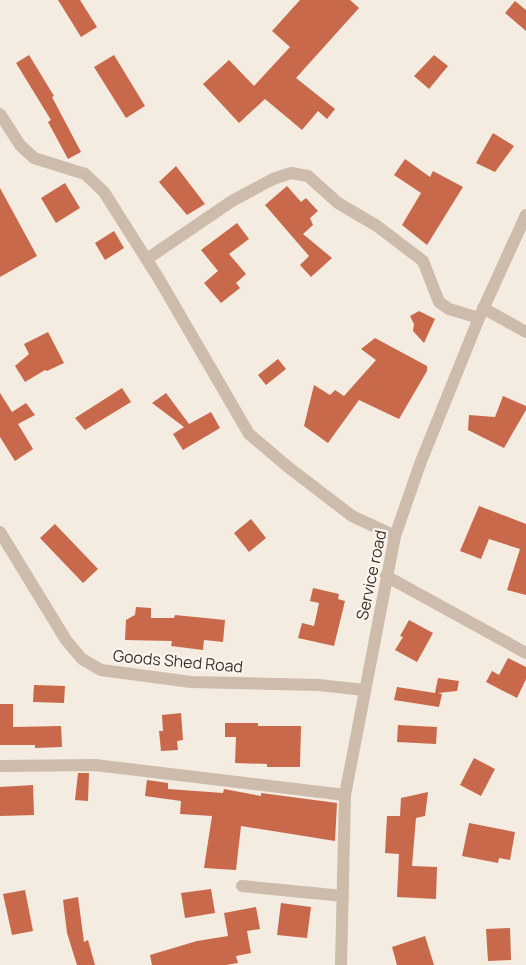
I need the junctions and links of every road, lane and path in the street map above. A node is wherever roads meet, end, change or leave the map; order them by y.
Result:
1 (0, 114) edge
2 (526, 215) edge
3 (147, 259) junction
4 (481, 313) junction
5 (526, 332) edge
6 (0, 532) edge
7 (395, 536) junction
8 (386, 576) junction
9 (526, 653) edge
10 (364, 690) junction
11 (0, 766) edge
12 (345, 795) junction
13 (242, 886) dead end
14 (343, 896) junction
15 (341, 965) edge

1 - 3 street
2 - 4 street, Service road
3 - 4 street
3 - 7 street
4 - 5 street
4 - 7 street, Service road
6 - 10 street, Goods Shed Road
7 - 8 street, Service road
8 - 9 street
8 - 10 street, Service road
10 - 12 street, Service road
11 - 12 street
12 - 14 street, Service road
13 - 14 street
14 - 15 street, Service road

